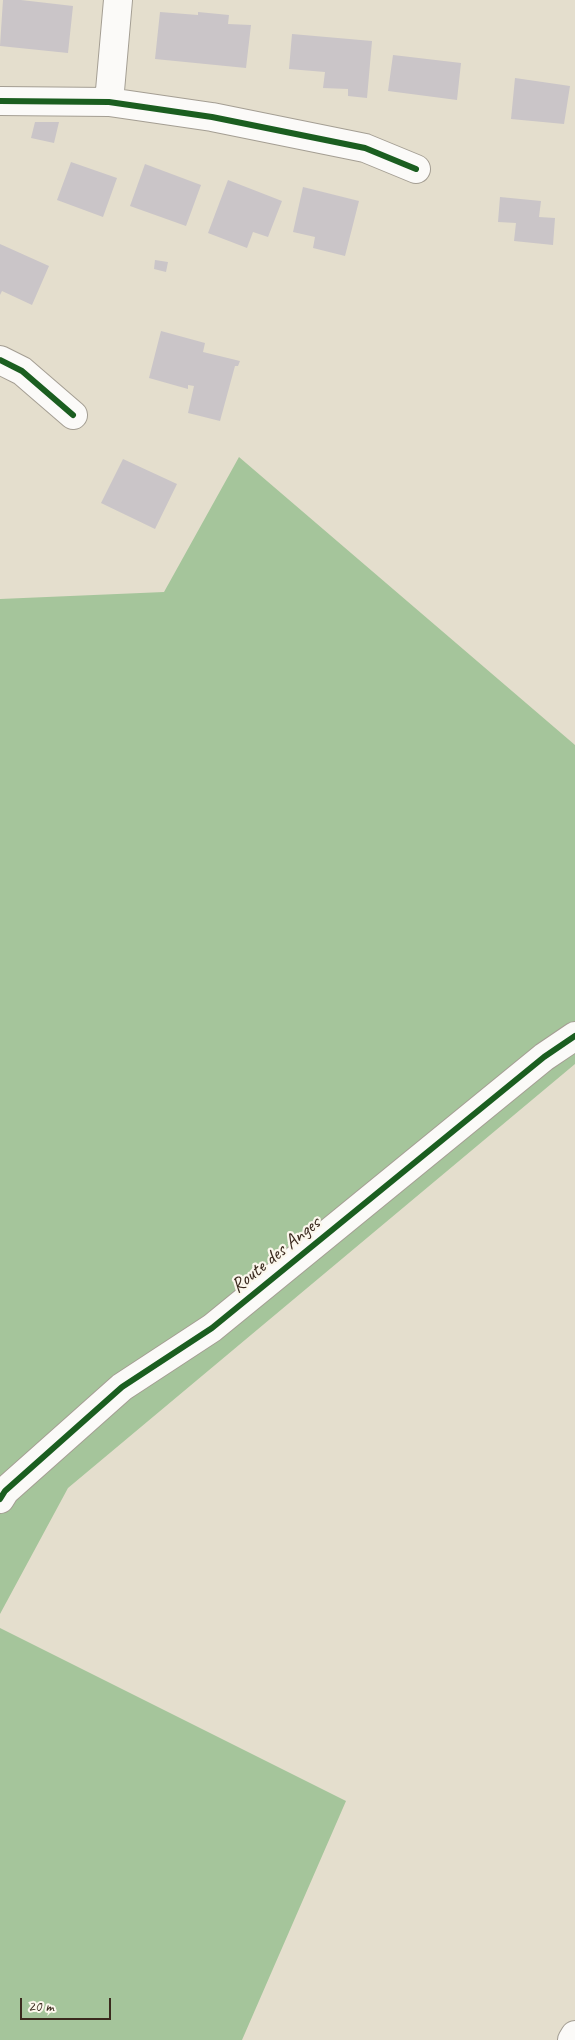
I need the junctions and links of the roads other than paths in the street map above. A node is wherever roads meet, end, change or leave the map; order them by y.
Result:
1 (118, 0) edge
2 (0, 101) edge
3 (109, 102) junction
4 (416, 170) dead end
5 (0, 360) edge
6 (74, 415) dead end
7 (575, 1036) edge
8 (0, 1499) edge
9 (575, 2035) edge
10 (572, 2040) edge

1 - 3 street
2 - 3 street
3 - 4 street
5 - 6 street
7 - 8 street, Route des Anges
9 - 10 street

